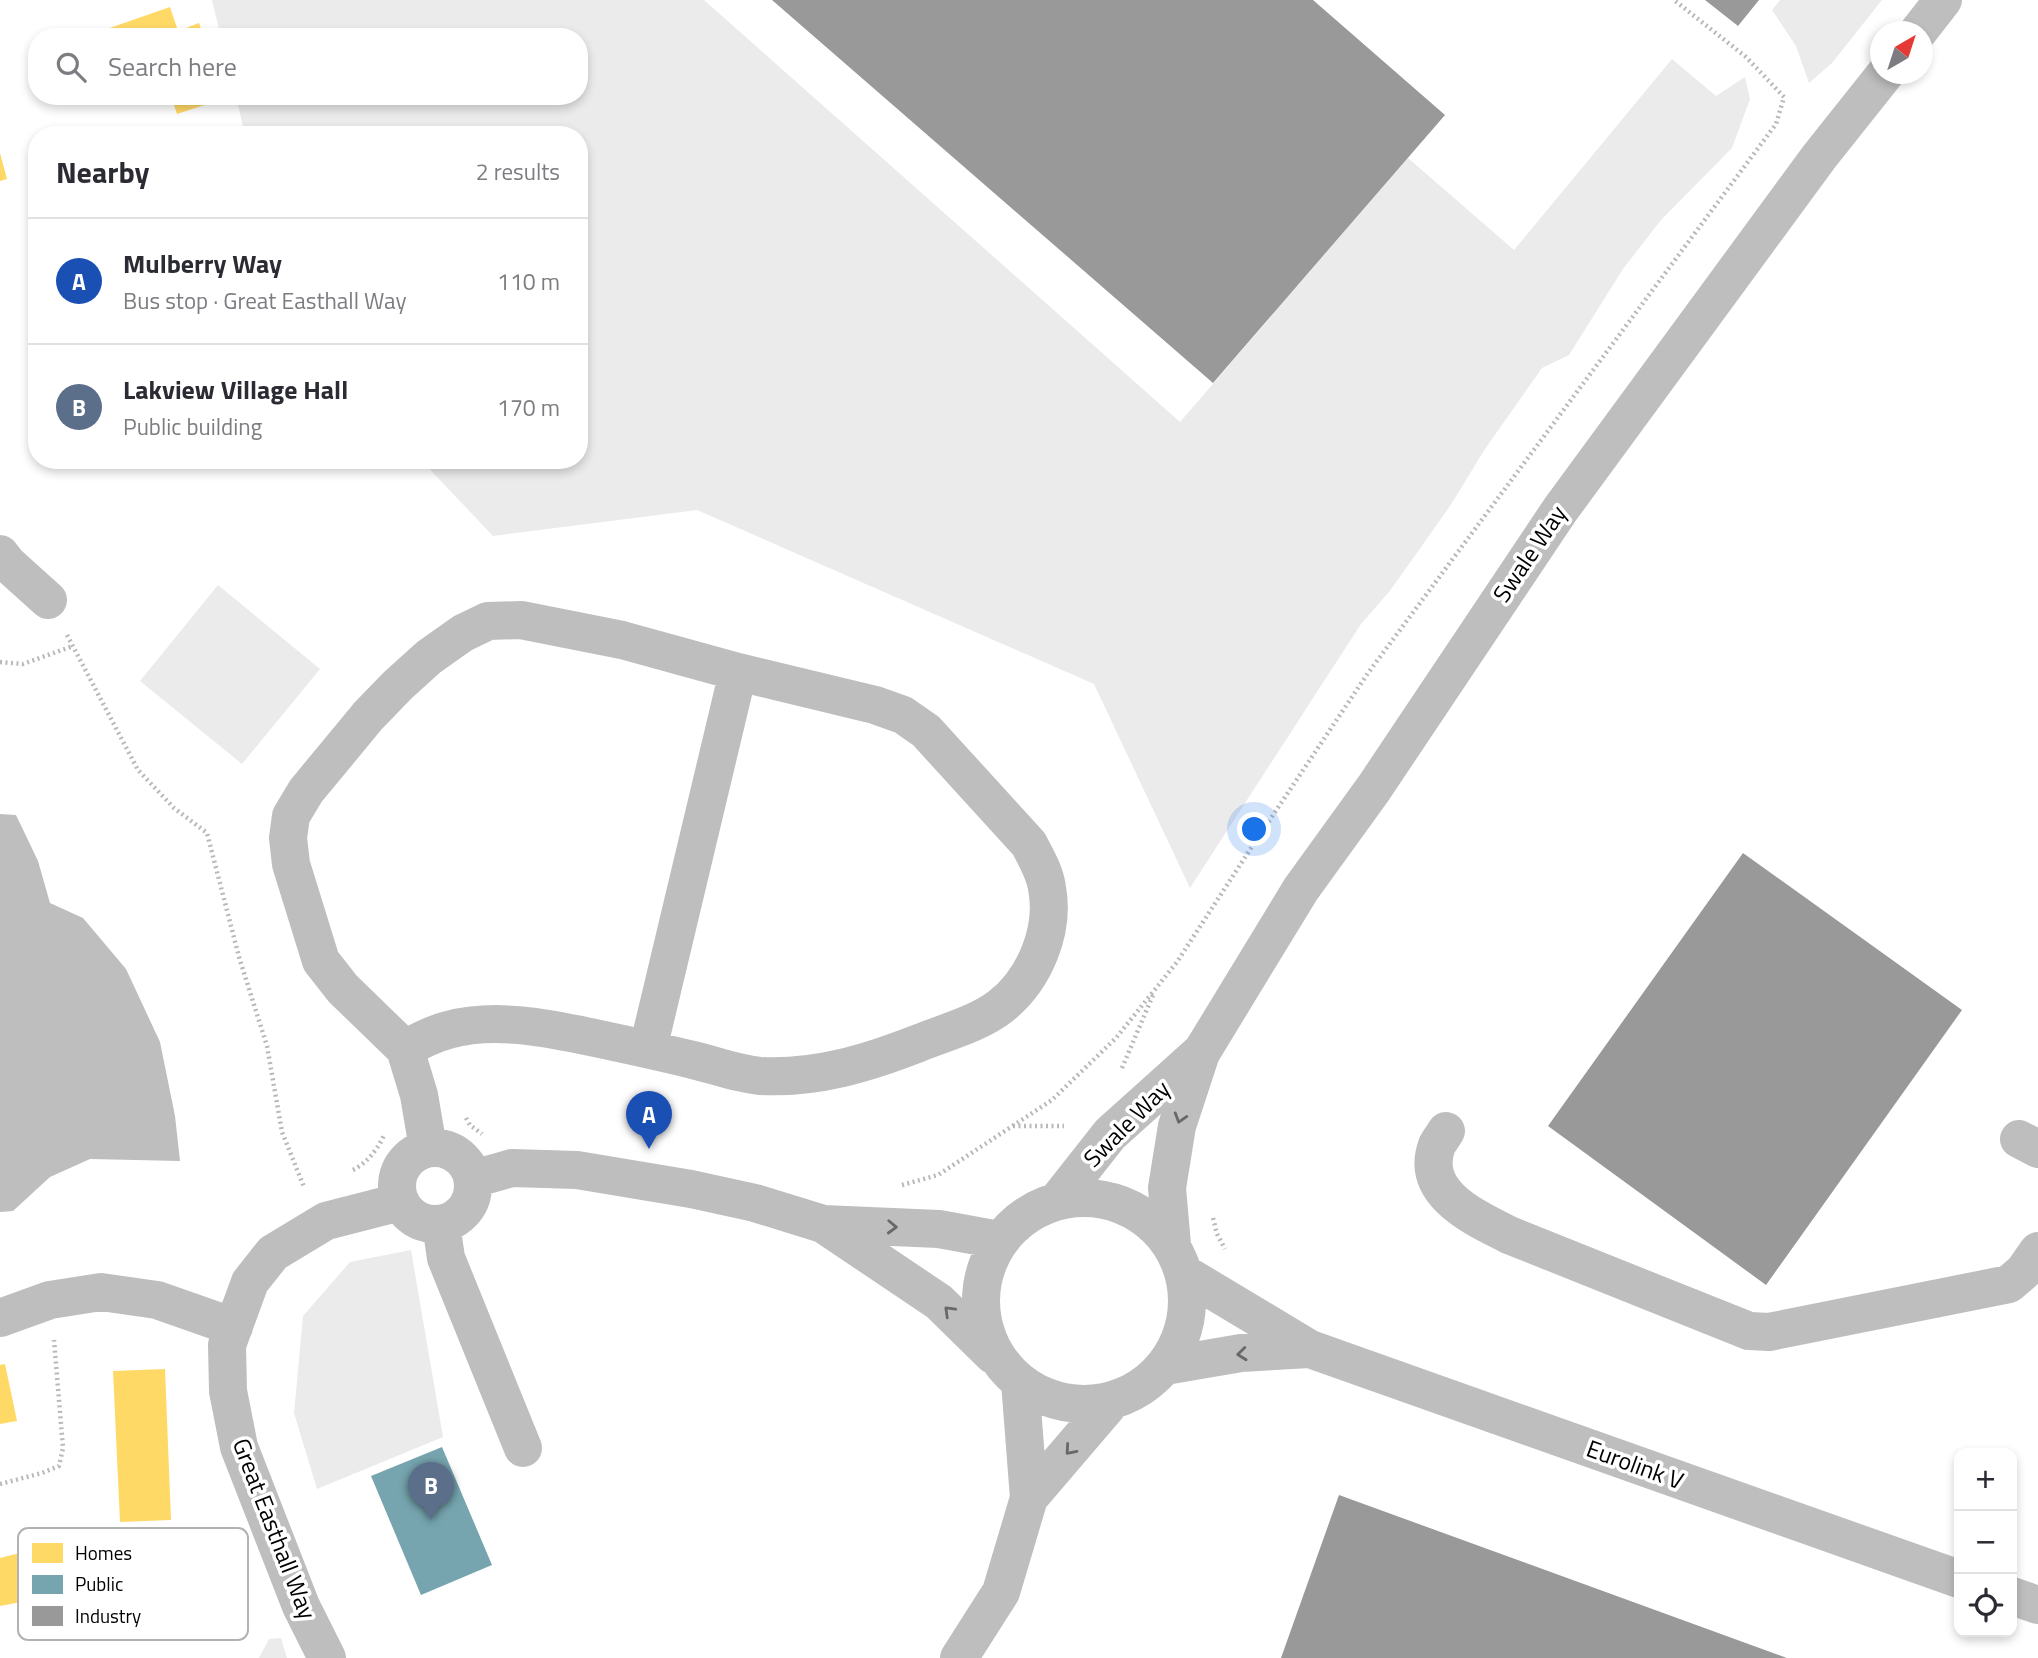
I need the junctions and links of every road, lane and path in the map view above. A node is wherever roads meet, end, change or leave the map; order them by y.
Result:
1 (1674, 0) edge
2 (1943, 0) edge
3 (1927, 21) edge
4 (1877, 84) edge
5 (0, 554) edge
6 (48, 600) joint
7 (73, 646) junction
8 (0, 662) edge
9 (738, 672) junction
10 (1156, 988) junction
11 (405, 1049) junction
12 (648, 1049) junction
13 (1200, 1053) junction
14 (1118, 1077) dead end
15 (419, 1095) junction
16 (1013, 1126) junction
17 (1116, 1129) junction
18 (1446, 1131) dead end
19 (385, 1133) dead end
20 (489, 1140) dead end
21 (428, 1148) junction
22 (351, 1171) dead end
23 (473, 1179) junction
24 (900, 1186) dead end
25 (306, 1192) dead end
26 (1058, 1200) junction
27 (400, 1202) junction
28 (1210, 1207) dead end
29 (441, 1224) junction
30 (824, 1224) junction
31 (999, 1240) junction
32 (2038, 1251) edge
33 (1230, 1259) dead end
34 (1178, 1260) junction
35 (50, 1300) junction
36 (0, 1318) edge
37 (234, 1327) junction
38 (1310, 1349) junction
39 (1165, 1366) junction
40 (1009, 1371) junction
41 (1112, 1401) junction
42 (523, 1448) dead end
43 (0, 1484) edge
44 (1029, 1498) junction
45 (1954, 1577) edge
46 (2017, 1598) edge
47 (2038, 1605) edge
48 (327, 1658) edge
49 (959, 1658) edge

1 - 10 path
2 - 3 street
4 - 13 street, Swale Way
5 - 6 street
6 - 7 path
7 - 8 path
7 - 25 path
9 - 11 street
9 - 12 street
9 - 12 street
10 - 14 path
10 - 16 path
11 - 12 street
11 - 15 street
13 - 17 street, Swale Way
13 -> 34 street, Swale Way
15 - 20 path
15 - 21 street
16 - 17 path
16 - 24 path
17 - 26 street, Swale Way
18 - 32 street
19 - 22 path
21 - 23 street
21 - 27 street
23 - 29 street
23 - 30 street
26 - 31 street
26 - 34 street
27 - 29 street
27 - 37 street, Great Easthall Way
28 - 33 path
29 - 42 street
30 -> 31 street
40 -> 30 street
31 - 40 street
34 - 38 street, Eurolink V
34 - 39 street
35 - 36 street
35 - 37 street
35 - 43 path
37 - 48 street, Great Easthall Way
38 -> 39 street, Eurolink V
38 - 45 street, Eurolink V
39 - 41 street
40 - 41 street
40 - 44 street
41 -> 44 street
44 - 49 street
46 - 47 street

